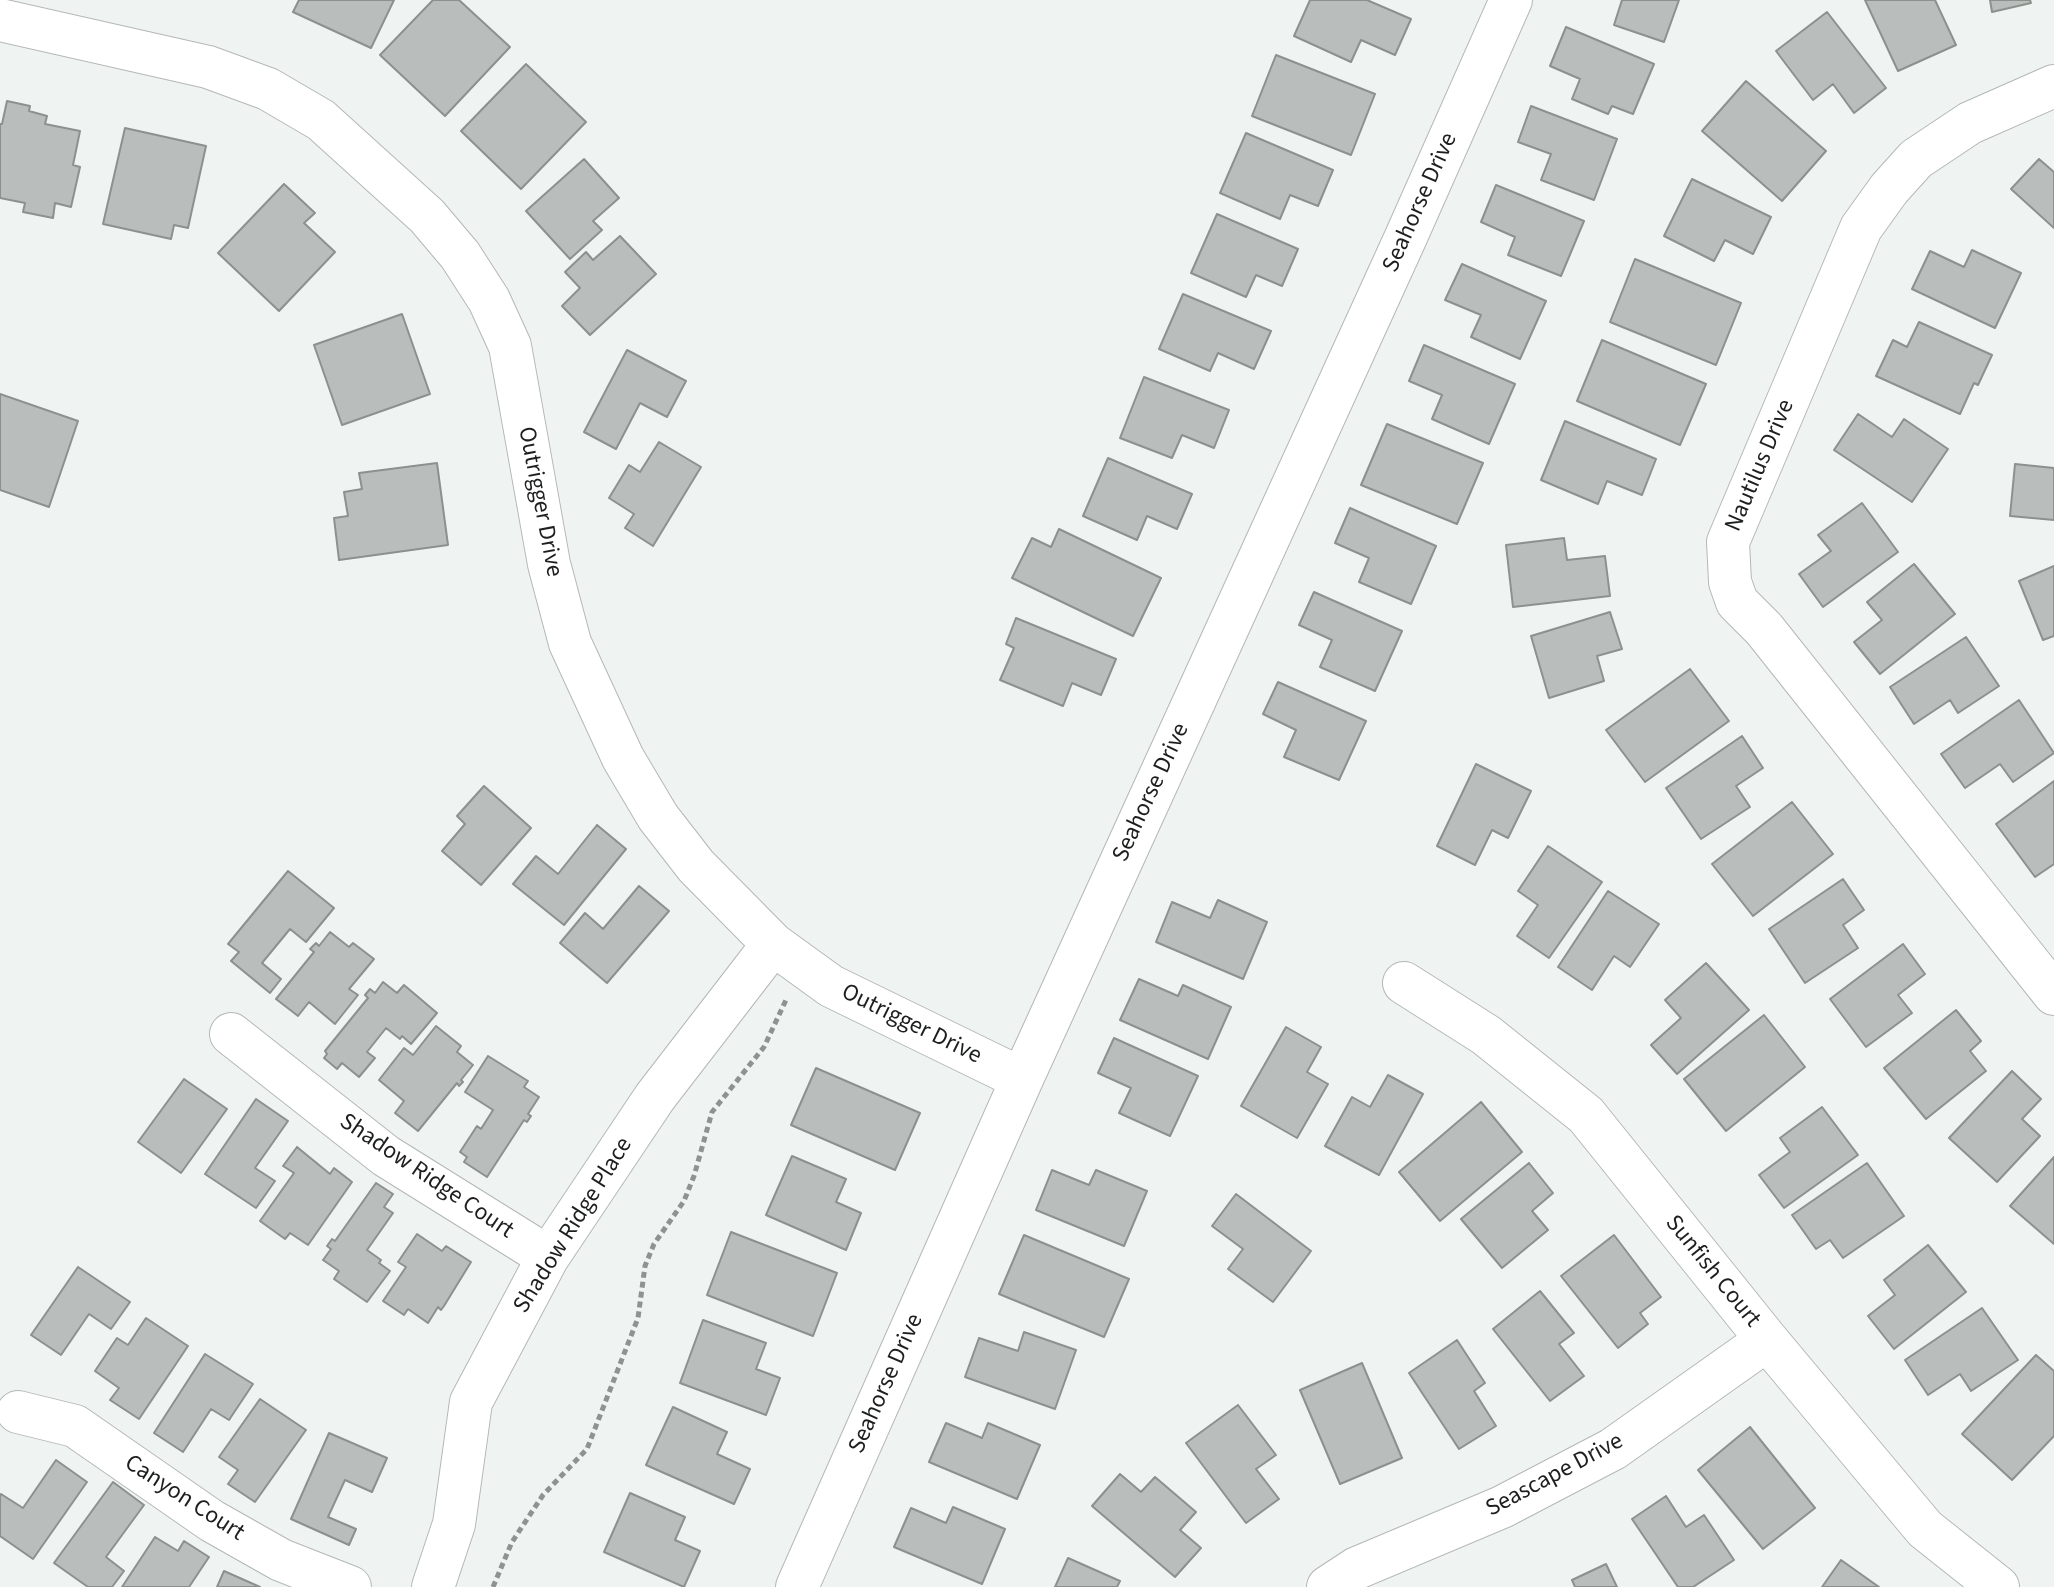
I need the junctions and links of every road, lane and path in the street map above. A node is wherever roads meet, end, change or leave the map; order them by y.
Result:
1 (1511, 0) edge
2 (0, 20) edge
3 (2054, 86) edge
4 (773, 944) junction
5 (1404, 983) dead end
6 (2054, 994) edge
7 (231, 1034) dead end
8 (1022, 1079) junction
9 (548, 1257) junction
10 (1767, 1340) junction
11 (18, 1412) dead end
12 (350, 1587) edge
13 (433, 1587) edge
14 (493, 1587) edge
15 (797, 1587) edge
16 (1328, 1587) edge
17 (1998, 1587) edge

1 - 8 street, Seahorse Drive
2 - 4 street, Outrigger Drive
3 - 6 street, Nautilus Drive
4 - 8 street, Outrigger Drive
4 - 9 street, Shadow Ridge Place
4 - 14 path
5 - 10 street, Sunfish Court
7 - 9 street, Shadow Ridge Court
8 - 15 street, Seahorse Drive
9 - 13 street, Shadow Ridge Place
10 - 16 street, Seascape Drive
10 - 17 street, Sunfish Court
11 - 12 street, Canyon Court

